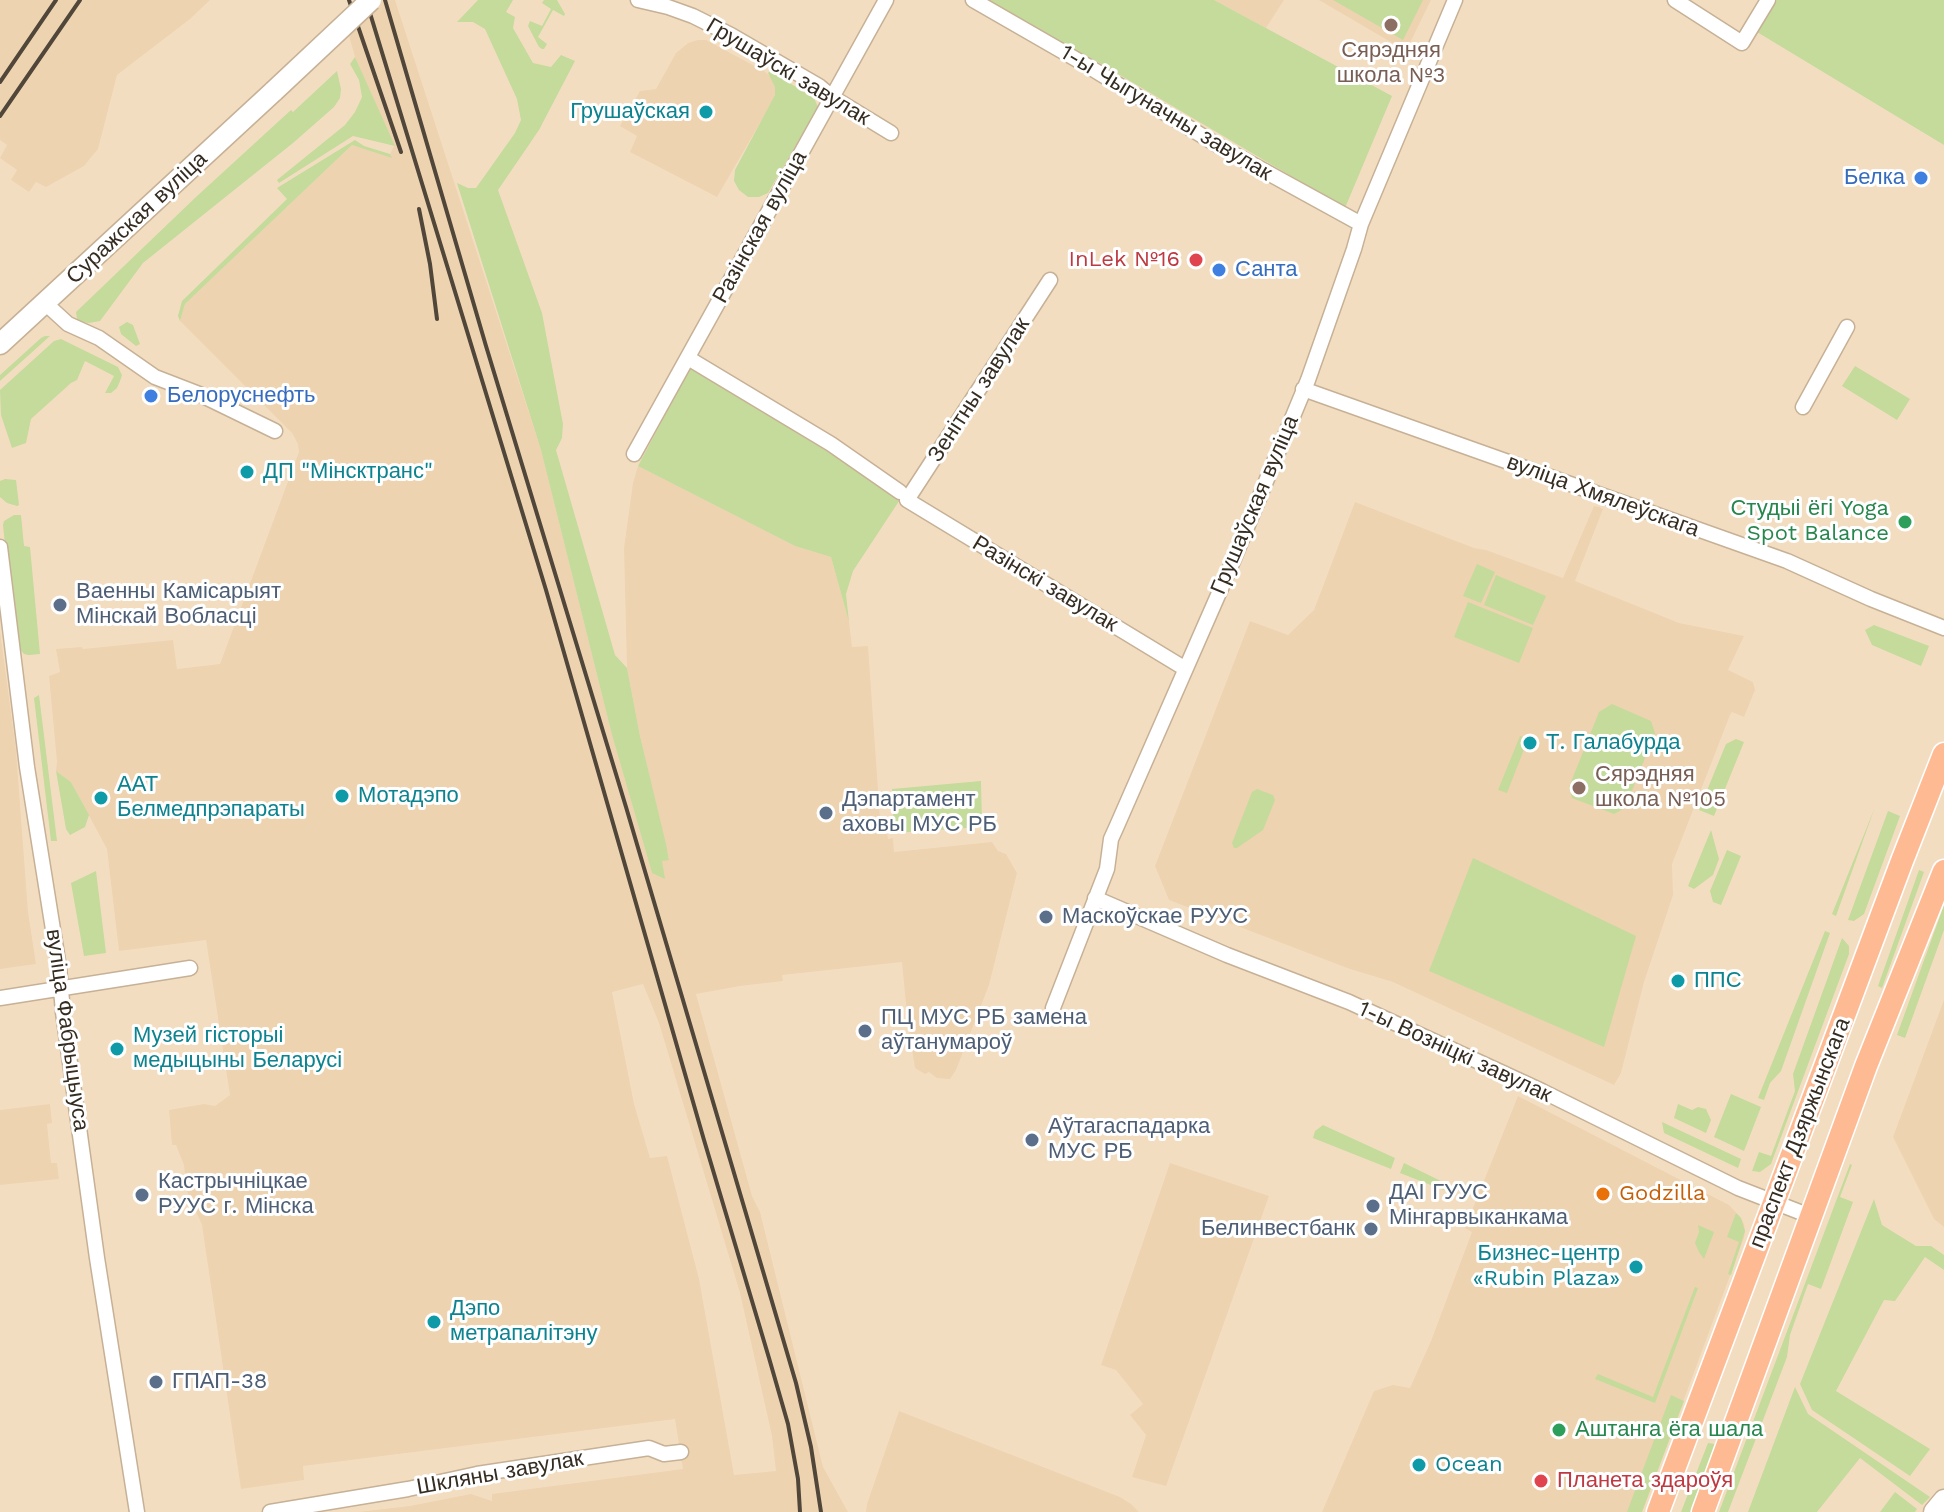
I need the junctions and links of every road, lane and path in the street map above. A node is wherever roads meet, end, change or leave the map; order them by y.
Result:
1 (371, 0) edge
2 (638, 0) edge
3 (886, 0) edge
4 (973, 0) edge
5 (1455, 0) edge
6 (1675, 0) edge
7 (1768, 0) edge
8 (832, 97) junction
9 (891, 133) dead end
10 (1361, 224) junction
11 (1050, 280) dead end
12 (45, 303) junction
13 (1847, 327) dead end
14 (0, 344) edge
15 (688, 358) junction
16 (1303, 389) junction
17 (1803, 407) dead end
18 (275, 431) dead end
19 (634, 454) dead end
20 (904, 496) junction
21 (0, 547) edge
22 (1944, 628) edge
23 (1184, 668) junction
24 (1944, 754) edge
25 (1944, 871) edge
26 (1095, 898) junction
27 (190, 968) dead end
28 (61, 989) junction
29 (0, 998) edge
30 (1053, 1008) dead end
31 (1774, 1203) junction
32 (1810, 1216) junction
33 (681, 1452) dead end
34 (1944, 1500) edge
35 (137, 1512) edge
36 (270, 1512) edge
37 (1658, 1512) edge
38 (1703, 1512) edge
39 (1934, 1512) edge

1 - 12 main road, Суражская вуліца, bridge
2 - 8 street, Грушаўскі завулак
3 - 8 street, Разінская вуліца
4 - 10 street, 1-ы Чыгуначны завулак
5 - 10 street, Грушаўская вуліца
6 - 7 street
8 - 9 street, Грушаўскі завулак
8 - 15 street, Разінская вуліца
10 - 16 street, Грушаўская вуліца
11 - 20 street, Зенітны завулак
12 - 14 main road, Суражская вуліца
12 - 18 street
13 - 17 street
15 - 19 street, Разінская вуліца
15 - 20 street, Разінскі завулак
16 - 22 street, вуліца Хмялеўскага
16 - 23 street, Грушаўская вуліца
20 - 23 street, Разінскі завулак
21 - 28 street, вуліца Фабрыцыуса
23 - 26 street, Грушаўская вуліца
24 - 31 main road, праспект Дзяржынскага
25 - 32 main road, праспект Дзяржынскага
26 - 30 street, Грушаўская вуліца
26 - 31 street, 1-ы Возніцкі завулак
27 - 28 street
28 - 29 street
28 - 35 street, вуліца Фабрыцыуса
31 - 32 street, 1-ы Возніцкі завулак
31 - 37 main road, праспект Дзяржынскага
32 - 38 main road, праспект Дзяржынскага
33 - 36 street, Шкляны завулак
34 - 39 main road

